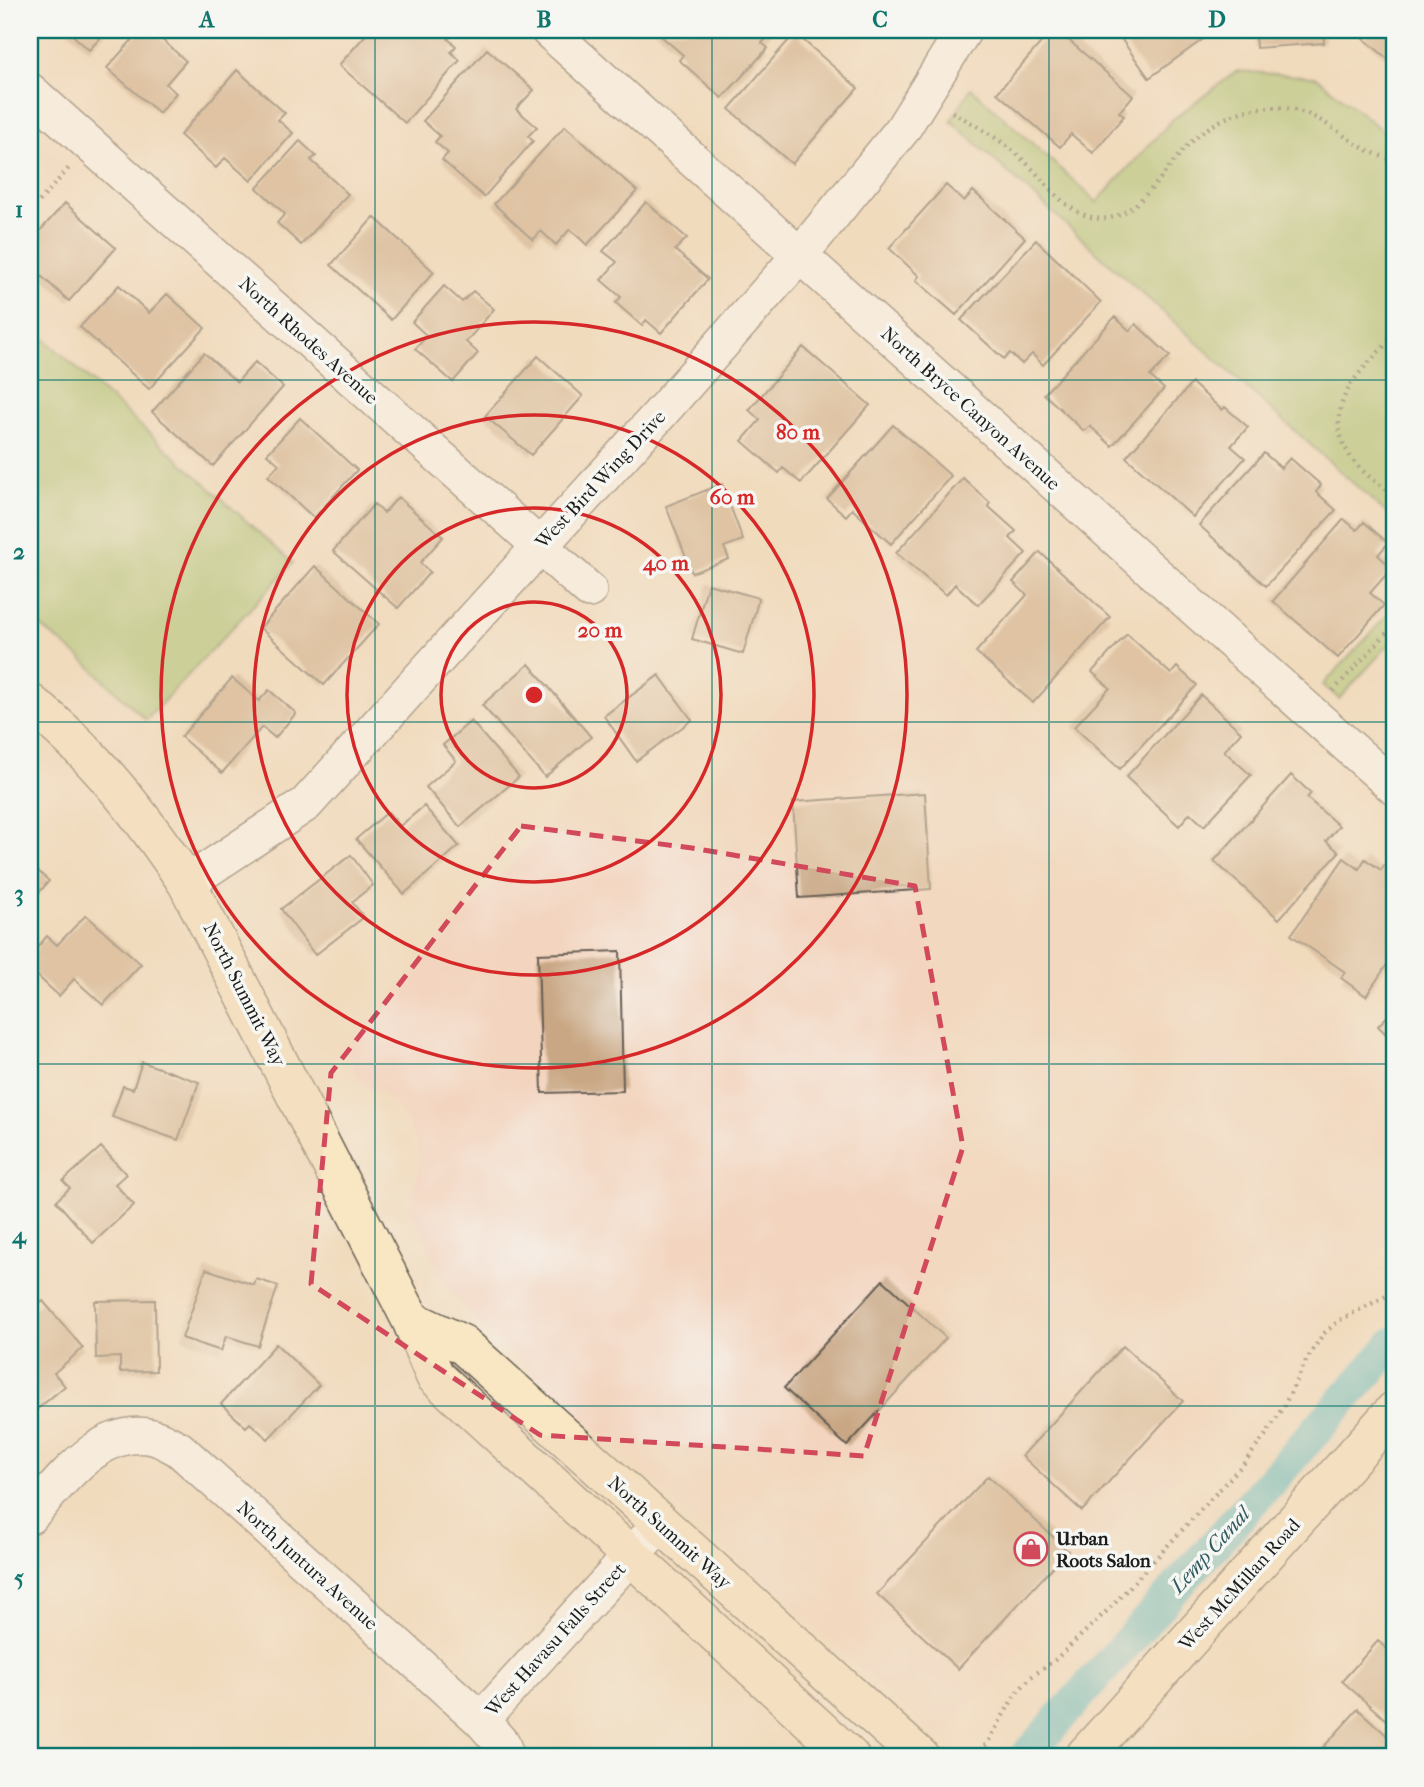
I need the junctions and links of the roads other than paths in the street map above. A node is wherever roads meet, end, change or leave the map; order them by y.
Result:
1 (548, 30) edge
2 (964, 30) edge
3 (30, 90) edge
4 (800, 255) junction
5 (539, 545) junction
6 (589, 590) dead end
7 (30, 703) edge
8 (1394, 787) edge
9 (187, 883) junction
10 (411, 1320) junction
11 (1394, 1411) edge
12 (30, 1516) edge
13 (660, 1524) junction
14 (630, 1556) junction
15 (481, 1720) junction
16 (507, 1757) edge
17 (849, 1757) edge
18 (920, 1757) edge
19 (1084, 1757) edge

1 - 4 street, North Bryce Canyon Avenue
2 - 4 street, West Bird Wing Drive
3 - 5 street, North Rhodes Avenue
4 - 5 street, West Bird Wing Drive
4 - 8 street, North Bryce Canyon Avenue
5 - 6 street, North Rhodes Avenue
5 - 9 street, West Bird Wing Drive
7 - 9 street, North Summit Way
9 - 10 street, North Summit Way
10 - 13 street, North Summit Way
10 - 14 street, North Summit Way
11 - 19 street, West McMillan Road
12 - 15 street, North Juntura Avenue
13 - 14 street, West Havasu Falls Street
13 - 18 street, North Summit Way
14 - 15 street, West Havasu Falls Street
14 - 17 street, North Summit Way
15 - 16 street, West Havasu Falls Street

